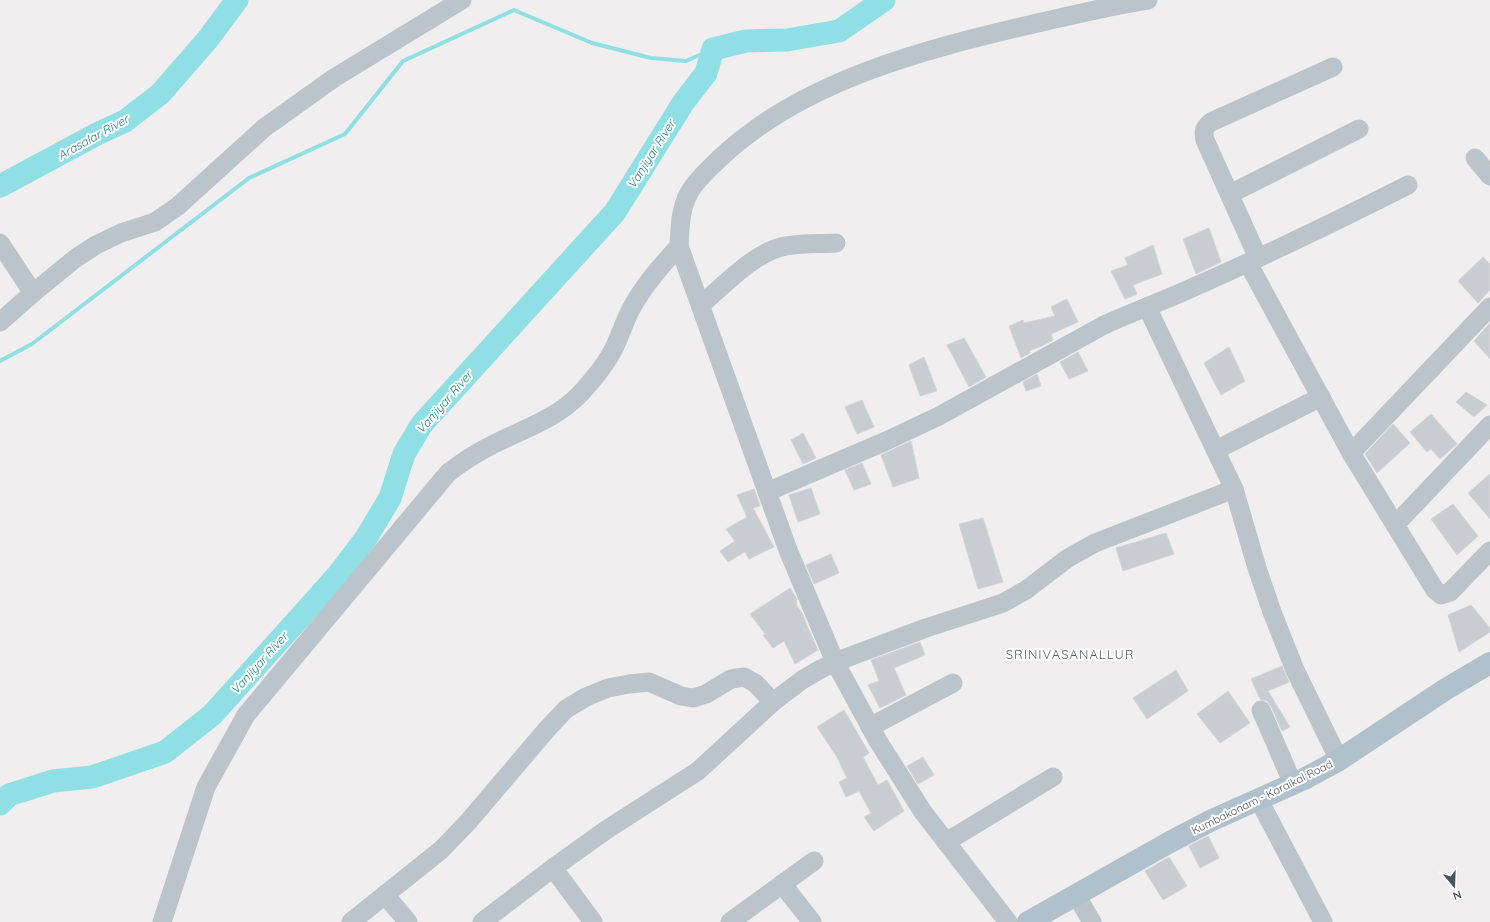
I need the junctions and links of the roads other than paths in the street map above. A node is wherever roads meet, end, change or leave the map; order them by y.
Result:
1 (462, 0) edge
2 (1148, 0) edge
3 (1333, 67) dead end
4 (1359, 129) dead end
5 (1475, 158) dead end
6 (1490, 176) edge
7 (1408, 185) dead end
8 (1230, 194) junction
9 (0, 243) edge
10 (836, 243) dead end
11 (679, 246) junction
12 (1253, 260) junction
13 (33, 293) junction
14 (701, 305) junction
15 (1147, 307) junction
16 (1490, 307) edge
17 (0, 322) edge
18 (1321, 397) junction
19 (1490, 425) edge
20 (1216, 450) junction
21 (1351, 453) junction
22 (1234, 489) junction
23 (767, 492) junction
24 (1395, 525) junction
25 (1490, 551) edge
26 (835, 662) junction
27 (1490, 663) edge
28 (953, 683) dead end
29 (773, 702) junction
30 (1260, 710) dead end
31 (870, 727) junction
32 (1339, 760) junction
33 (1053, 776) dead end
34 (1293, 784) junction
35 (1259, 800) junction
36 (946, 842) junction
37 (814, 861) dead end
38 (553, 868) junction
39 (782, 884) junction
40 (385, 895) junction
41 (1076, 895) junction
42 (162, 922) edge
43 (351, 922) edge
44 (408, 922) edge
45 (482, 922) edge
46 (593, 922) edge
47 (730, 922) edge
48 (812, 922) edge
49 (1008, 922) edge
50 (1028, 922) edge
51 (1092, 922) edge
52 (1323, 922) edge

1 - 13 street
2 - 11 street
3 - 8 street
4 - 8 street
5 - 6 street
7 - 12 street
8 - 12 street
9 - 13 street
10 - 14 street
11 - 14 street
11 - 42 street
12 - 15 street
12 - 18 street
13 - 17 street
14 - 23 street
15 - 20 street
15 - 23 street
16 - 21 street
18 - 20 street
18 - 21 street
19 - 24 street
20 - 22 street
21 - 24 street
22 - 26 street
22 - 32 street
23 - 26 street
24 - 25 street
26 - 29 street
26 - 31 street
27 - 32 main road, Kumbakonam - Karaikal Road
28 - 31 street
29 - 38 street
29 - 40 street
30 - 34 street
31 - 36 street
32 - 34 main road, Kumbakonam - Karaikal Road
33 - 36 street
34 - 35 main road, Kumbakonam - Karaikal Road
35 - 41 main road, Kumbakonam - Karaikal Road
35 - 52 street
36 - 49 street
37 - 39 street
38 - 45 street
38 - 46 street
39 - 47 street
39 - 48 street
40 - 43 street
40 - 44 street
41 - 50 main road, Kumbakonam - Karaikal Road
41 - 51 street

